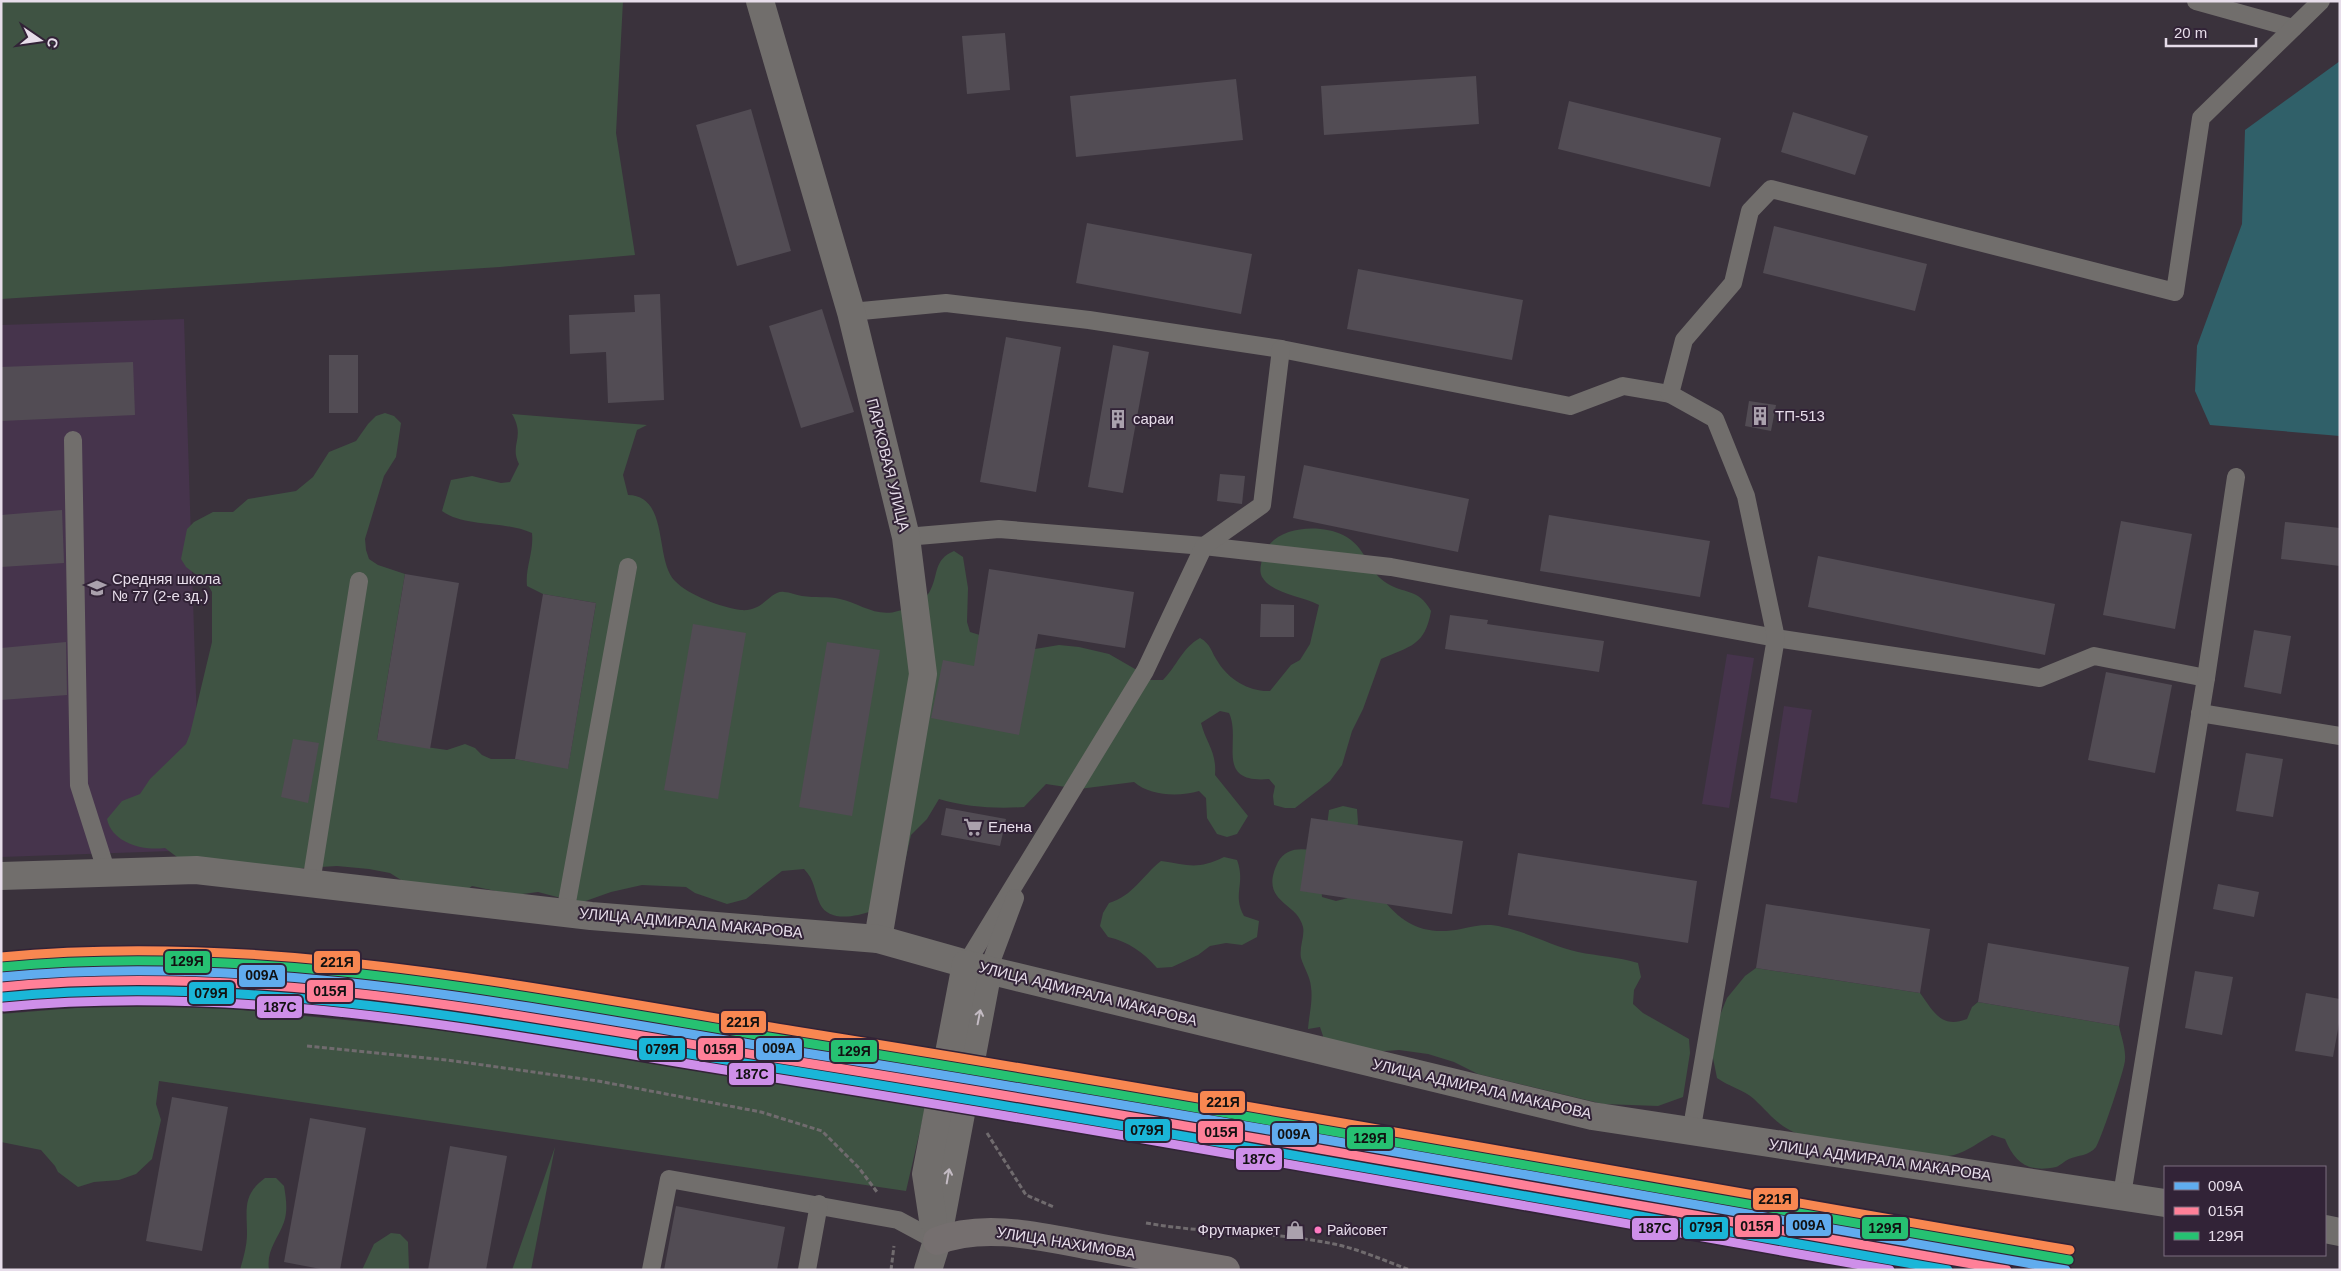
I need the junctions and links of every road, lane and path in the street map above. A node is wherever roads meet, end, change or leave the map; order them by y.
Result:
1 (2196, 1) edge
2 (2321, 1) edge
3 (763, 2) edge
4 (2293, 28) junction
5 (851, 312) junction
6 (1281, 349) junction
7 (1670, 394) junction
8 (73, 440) dead end
9 (2236, 476) dead end
10 (906, 537) junction
11 (1204, 546) junction
12 (628, 567) dead end
13 (358, 581) dead end
14 (1776, 638) junction
15 (2206, 678) junction
16 (2200, 713) junction
17 (2340, 736) edge
18 (107, 873) junction
19 (1, 876) edge
20 (312, 884) junction
21 (566, 913) junction
22 (878, 939) junction
23 (977, 967) junction
24 (307, 1046) dead end
25 (982, 1125) dead end
26 (1691, 1133) junction
27 (2122, 1196) junction
28 (2164, 1203) edge
29 (820, 1204) junction
30 (1059, 1209) dead end
31 (898, 1220) junction
32 (1143, 1223) dead end
33 (2326, 1229) edge
34 (2340, 1232) edge
35 (937, 1241) junction
36 (652, 1270) edge
37 (807, 1270) edge
38 (891, 1270) edge
39 (928, 1270) edge
40 (1226, 1270) edge
41 (1410, 1270) edge

1 - 4 lane
2 - 4 lane
3 - 5 street, ПАРКОВАЯ УЛИЦА
4 - 7 lane
5 - 6 lane
5 - 10 street, ПАРКОВАЯ УЛИЦА
6 - 7 lane
6 - 11 lane
7 - 14 lane
8 - 18 lane
9 - 15 lane
10 - 11 lane
10 - 22 street, ПАРКОВАЯ УЛИЦА
11 - 14 lane
11 - 23 lane
12 - 21 lane
13 - 20 lane
14 - 15 lane
14 - 26 lane
15 - 16 lane
16 - 17 lane
16 - 27 lane
18 - 19 street, УЛИЦА АДМИРАЛА МАКАРОВА
18 - 20 street, УЛИЦА АДМИРАЛА МАКАРОВА
20 - 21 street, УЛИЦА АДМИРАЛА МАКАРОВА
21 - 22 street, УЛИЦА АДМИРАЛА МАКАРОВА
22 - 23 street, УЛИЦА АДМИРАЛА МАКАРОВА
23 - 26 street, УЛИЦА АДМИРАЛА МАКАРОВА
23 - 35 street
24 - 31 path
25 - 30 path
26 - 27 street, УЛИЦА АДМИРАЛА МАКАРОВА
27 - 28 street, УЛИЦА АДМИРАЛА МАКАРОВА
29 - 31 lane
29 - 36 lane
29 - 37 lane
31 - 35 lane
31 - 38 path
32 - 41 path
33 - 34 street
35 - 39 street
35 - 40 main road, УЛИЦА НАХИМОВА

